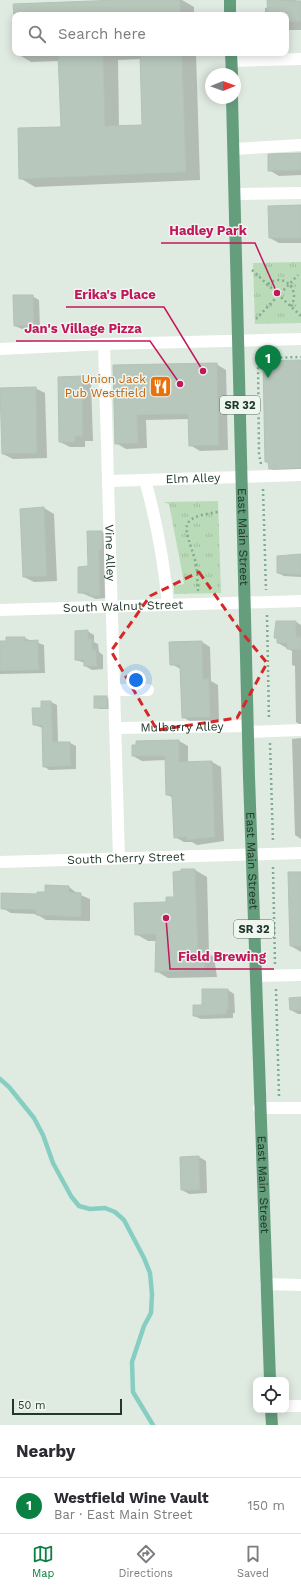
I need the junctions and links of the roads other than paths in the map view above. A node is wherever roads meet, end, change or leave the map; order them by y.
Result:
1 (230, 0) edge
2 (230, 12) edge
3 (232, 57) edge
4 (301, 59) edge
5 (232, 68) edge
6 (232, 104) edge
7 (301, 145) edge
8 (234, 149) junction
9 (301, 193) edge
10 (235, 194) junction
11 (301, 339) edge
12 (238, 340) junction
13 (104, 344) junction
14 (0, 349) edge
15 (301, 475) edge
16 (243, 478) junction
17 (109, 480) junction
18 (145, 480) junction
19 (301, 601) edge
20 (245, 603) junction
21 (168, 605) junction
22 (112, 607) junction
23 (0, 610) edge
24 (114, 690) junction
25 (148, 690) dead end
26 (115, 728) junction
27 (248, 729) junction
28 (301, 730) edge
29 (301, 853) edge
30 (252, 854) junction
31 (119, 858) junction
32 (0, 862) edge
33 (301, 975) edge
34 (256, 976) junction
35 (259, 1108) junction
36 (301, 1108) edge
37 (266, 1284) junction
38 (301, 1285) edge
39 (270, 1377) edge
40 (289, 1406) edge
41 (301, 1406) edge
42 (271, 1413) edge
43 (272, 1425) edge

1 - 2 main road
3 - 4 street
3 - 5 main road
6 - 8 main road, SR 32
7 - 8 street
8 - 10 main road, SR 32
9 - 10 street
10 - 12 main road, SR 32
11 - 12 street
12 - 13 street
12 - 16 main road, East Main Street / SR 32
13 - 14 street
13 - 17 street, Vine Alley
15 - 16 street, Elm Alley
16 - 18 street, Elm Alley
16 - 20 main road, East Main Street / SR 32
17 - 18 street, Elm Alley
17 - 22 street, Vine Alley
18 - 21 street
19 - 20 street, South Walnut Street
20 - 21 street, South Walnut Street
20 - 27 main road, East Main Street / SR 32
21 - 22 street, South Walnut Street
22 - 23 street, South Walnut Street
22 - 24 street, Vine Alley
24 - 25 street
24 - 26 street, Vine Alley
26 - 27 street, Mulberry Alley
26 - 31 street, Vine Alley
27 - 28 street, Mulberry Alley
27 - 30 main road, East Main Street / SR 32
29 - 30 street, South Cherry Street
30 - 31 street, South Cherry Street
30 - 34 main road, East Main Street / SR 32
31 - 32 street, South Cherry Street
33 - 34 street
34 - 35 main road, East Main Street / SR 32
35 - 36 street
35 - 37 main road, East Main Street / SR 32
37 - 38 street
37 - 39 main road, East Main Street / SR 32
40 - 41 street
42 - 43 main road

